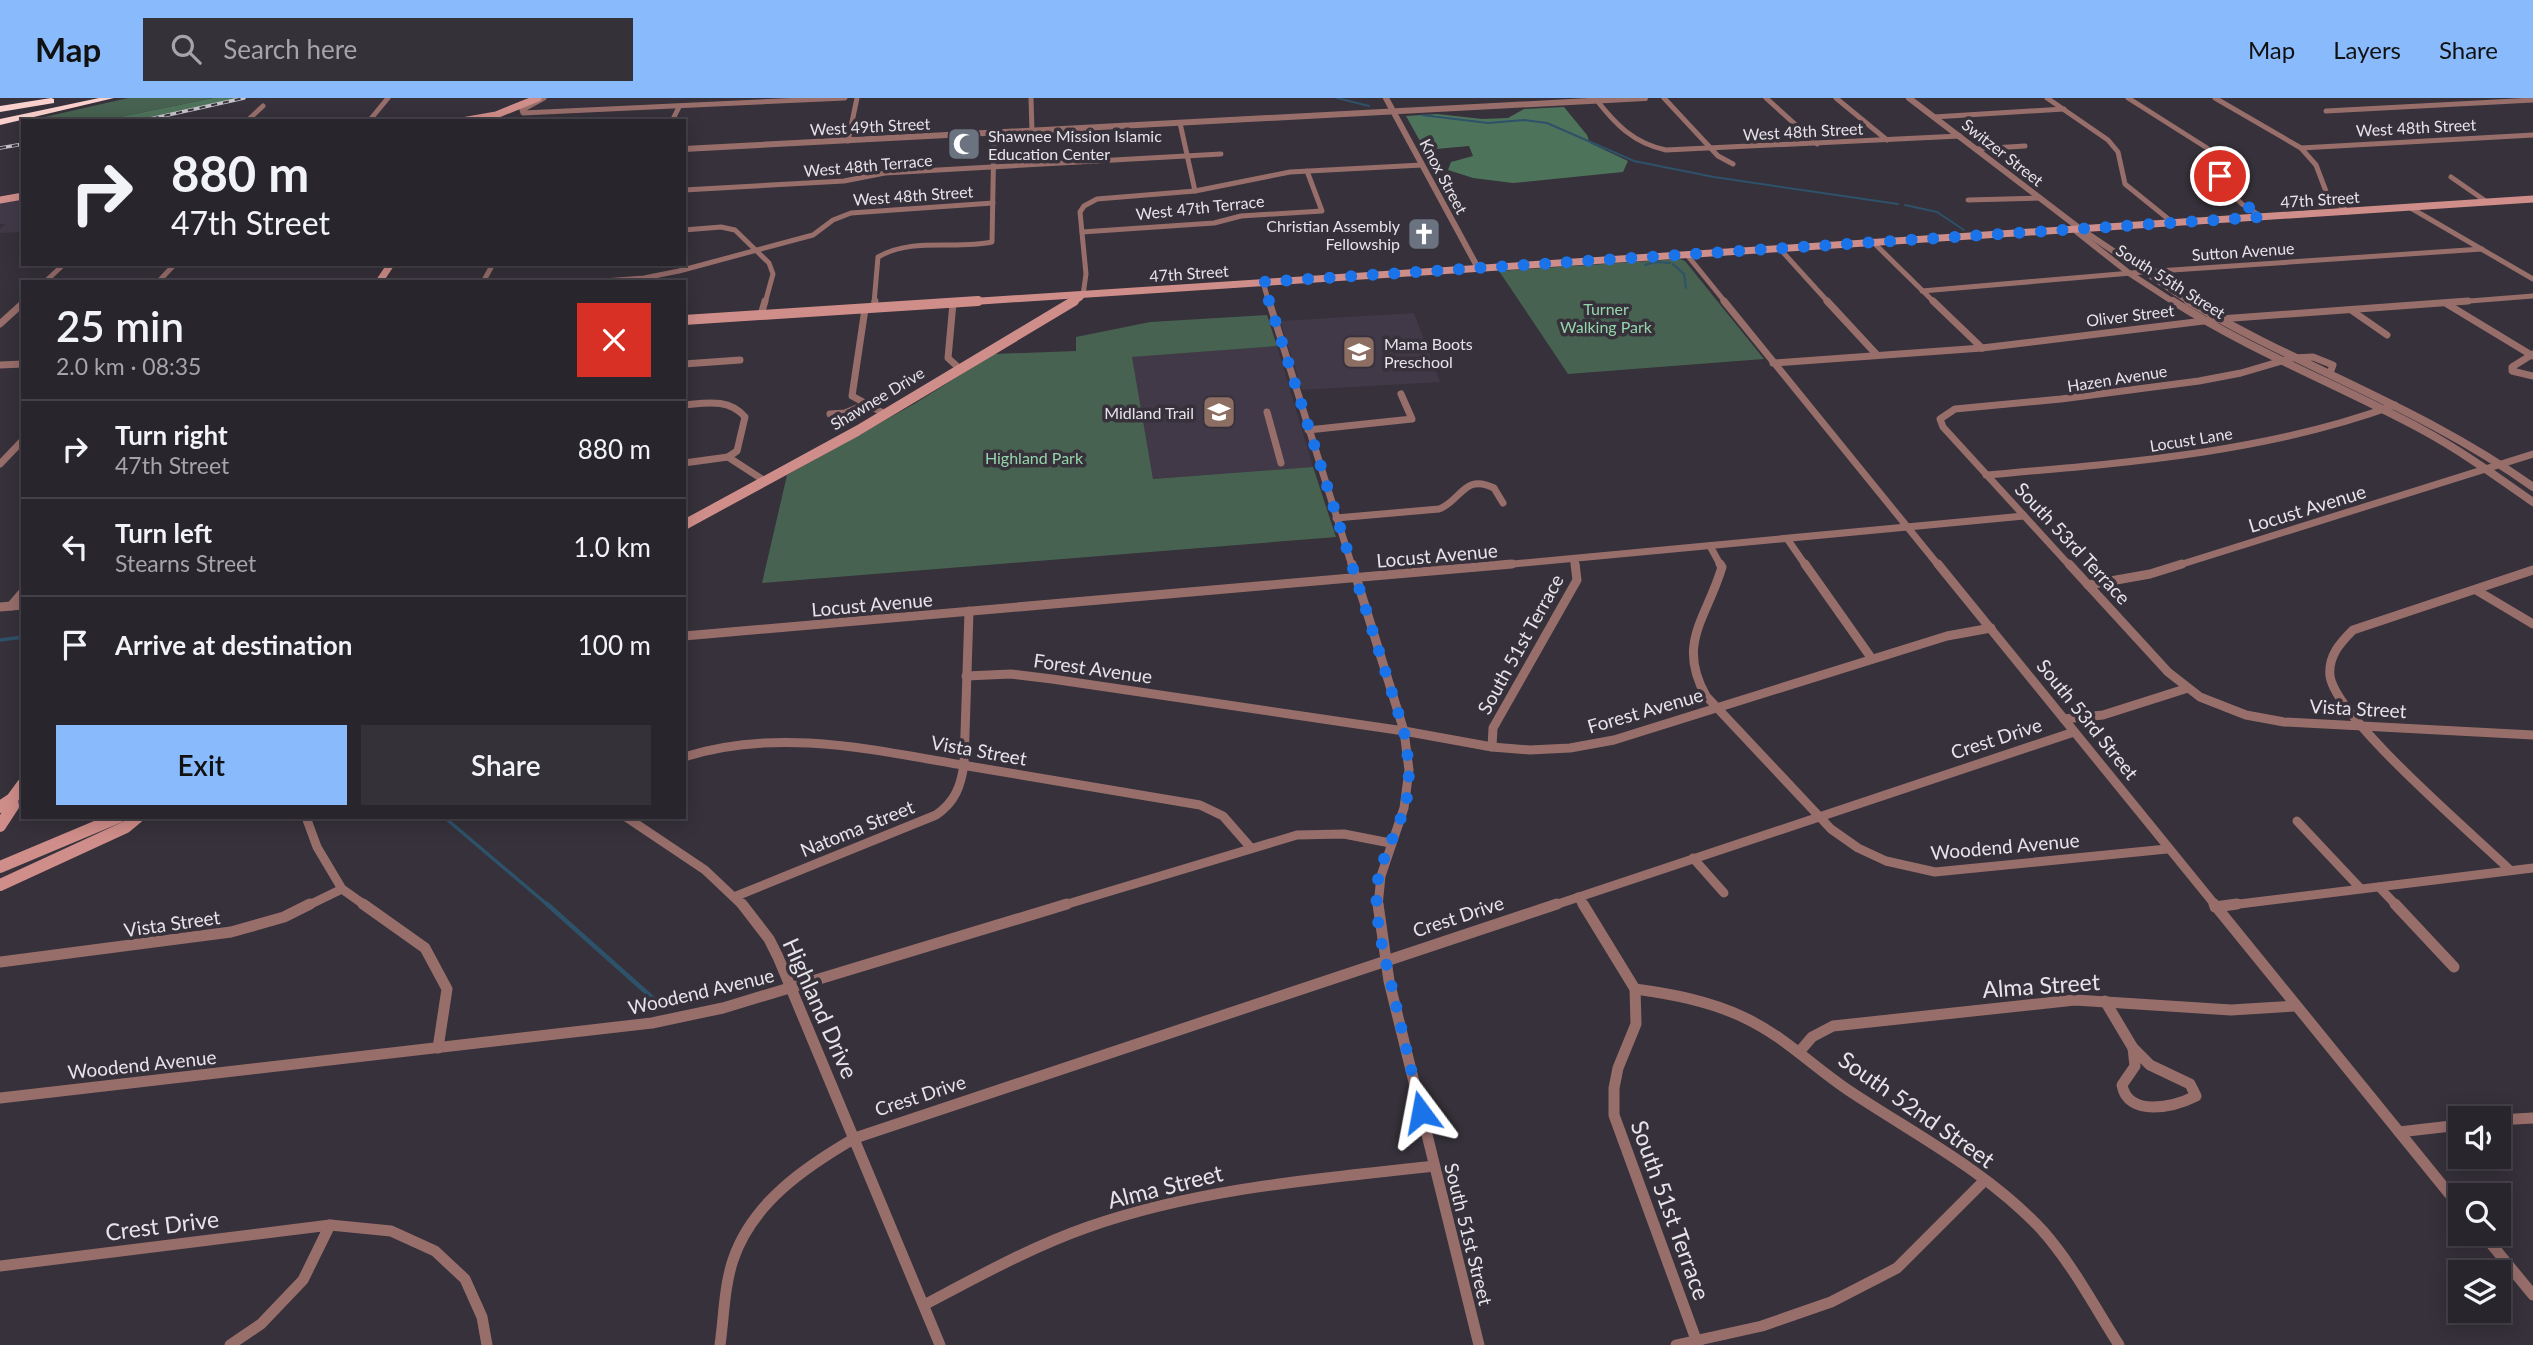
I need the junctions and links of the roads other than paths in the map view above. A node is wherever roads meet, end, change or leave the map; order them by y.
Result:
1 (71, 98) edge
2 (110, 98) edge
3 (388, 98) edge
4 (538, 98) edge
5 (544, 98) edge
6 (845, 98) edge
7 (857, 98) edge
8 (1031, 98) edge
9 (1385, 98) edge
10 (1645, 98) edge
11 (1664, 98) edge
12 (1766, 98) edge
13 (1836, 98) edge
14 (1909, 98) edge
15 (2047, 98) edge
16 (2128, 98) edge
17 (2216, 98) edge
18 (1596, 99) edge
19 (2533, 100) edge
20 (505, 101) dead end
21 (1526, 101) edge
22 (263, 106) dead end
23 (679, 107) junction
24 (0, 109) edge
25 (2064, 109) junction
26 (2326, 111) dead end
27 (1393, 112) junction
28 (1934, 117) junction
29 (494, 118) edge
30 (249, 119) edge
31 (371, 119) edge
32 (673, 119) edge
33 (0, 122) edge
34 (1180, 123) junction
35 (1032, 131) junction
36 (995, 133) junction
37 (2532, 135) edge
38 (1960, 136) junction
39 (1887, 140) junction
40 (848, 141) junction
41 (1817, 144) junction
42 (2025, 146) dead end
43 (2301, 148) junction
44 (686, 149) edge
45 (1976, 149) junction
46 (1712, 150) junction
47 (1221, 154) dead end
48 (1188, 156) junction
49 (1733, 164) dead end
50 (1422, 165) junction
51 (992, 167) junction
52 (1307, 171) junction
53 (2451, 177) dead end
54 (686, 190) edge
55 (1195, 191) junction
56 (21, 196) edge
57 (2040, 198) junction
58 (2533, 199) edge
59 (0, 200) edge
60 (1968, 200) dead end
61 (2487, 202) junction
62 (993, 203) junction
63 (2409, 207) junction
64 (2348, 212) junction
65 (2262, 217) junction
66 (2172, 222) junction
67 (2079, 228) junction
68 (686, 230) edge
69 (1082, 233) junction
70 (1874, 243) junction
71 (2482, 249) junction
72 (757, 250) junction
73 (1780, 250) junction
74 (1687, 256) junction
75 (62, 266) edge
76 (173, 266) edge
77 (1478, 268) junction
78 (2143, 272) junction
79 (2129, 274) junction
80 (2533, 279) edge
81 (47, 280) edge
82 (160, 280) edge
83 (610, 280) edge
84 (1263, 282) junction
85 (1922, 291) junction
86 (1083, 295) junction
87 (1052, 296) junction
88 (2533, 296) edge
89 (953, 303) junction
90 (2445, 303) junction
91 (21, 305) edge
92 (870, 308) junction
93 (1059, 308) junction
94 (2350, 310) junction
95 (761, 315) junction
96 (2220, 319) junction
97 (686, 320) edge
98 (2204, 320) junction
99 (0, 324) edge
100 (2387, 335) dead end
101 (1982, 348) junction
102 (1877, 355) junction
103 (2532, 355) edge
104 (2296, 357) junction
105 (740, 360) dead end
106 (2284, 361) junction
107 (1773, 363) junction
108 (21, 364) edge
109 (686, 364) edge
110 (0, 365) edge
111 (960, 369) junction
112 (2533, 376) edge
113 (1401, 394) dead end
114 (686, 405) edge
115 (864, 405) junction
116 (2395, 405) junction
117 (2384, 410) junction
118 (1267, 412) dead end
119 (830, 414) dead end
120 (885, 414) junction
121 (1941, 416) joint
122 (1308, 430) junction
123 (21, 442) edge
124 (2533, 454) edge
125 (728, 457) junction
126 (686, 463) edge
127 (1281, 463) dead end
128 (0, 464) edge
129 (2500, 464) junction
130 (2487, 468) junction
131 (1986, 475) junction
132 (765, 481) junction
133 (2533, 487) edge
134 (2533, 502) edge
135 (1503, 503) dead end
136 (2024, 516) junction
137 (1336, 518) junction
138 (686, 525) edge
139 (1909, 528) junction
140 (1788, 540) junction
141 (1710, 547) junction
142 (1573, 559) junction
143 (2533, 570) edge
144 (1354, 578) junction
145 (2088, 585) junction
146 (2476, 590) junction
147 (21, 594) edge
148 (21, 605) edge
149 (11, 606) junction
150 (0, 607) edge
151 (969, 611) junction
152 (2533, 624) edge
153 (1991, 628) junction
154 (686, 636) edge
155 (1872, 659) junction
156 (967, 676) junction
157 (2188, 688) junction
158 (1717, 708) junction
159 (2064, 719) junction
160 (2360, 725) junction
161 (1404, 731) junction
162 (2074, 732) junction
163 (2533, 735) edge
164 (1492, 747) junction
165 (686, 756) edge
166 (964, 765) junction
167 (21, 787) edge
168 (12, 799) junction
169 (0, 807) edge
170 (1819, 817) junction
171 (114, 819) edge
172 (136, 819) edge
173 (307, 819) edge
174 (629, 819) edge
175 (2297, 821) dead end
176 (0, 825) edge
177 (1390, 843) junction
178 (1251, 848) junction
179 (2167, 849) junction
180 (19, 858) junction
181 (1693, 858) junction
182 (0, 860) edge
183 (0, 867) edge
184 (2533, 868) edge
185 (2510, 870) junction
186 (0, 885) edge
187 (2379, 887) junction
188 (342, 888) junction
189 (2360, 888) junction
190 (1724, 893) dead end
191 (734, 897) junction
192 (1578, 897) junction
193 (2215, 907) junction
194 (1386, 961) junction
195 (0, 962) edge
196 (2454, 967) dead end
197 (792, 988) junction
198 (1634, 989) junction
199 (2105, 1001) junction
200 (2295, 1006) junction
201 (438, 1048) junction
202 (2133, 1048) junction
203 (1800, 1051) junction
204 (0, 1098) edge
205 (2533, 1118) edge
206 (2511, 1119) edge
207 (2448, 1126) edge
208 (2399, 1132) junction
209 (855, 1138) junction
210 (1434, 1166) junction
211 (1985, 1180) junction
212 (2448, 1192) edge
213 (330, 1225) junction
214 (2493, 1246) edge
215 (0, 1266) edge
216 (2533, 1295) edge
217 (924, 1305) junction
218 (1697, 1343) edge
219 (230, 1345) edge
220 (487, 1345) edge
221 (720, 1345) edge
222 (940, 1345) edge
223 (1479, 1345) edge
224 (1676, 1345) edge
225 (2119, 1345) edge

1 - 24 highway
2 - 33 highway
3 - 31 street
4 - 29 main road
5 - 23 street
6 - 23 street
7 - 40 street
8 - 35 street
9 - 27 street, Knox Street
10 - 18 street, West 49th Street
11 - 46 street
12 - 41 street
13 - 39 street
14 - 28 street, Switzer Street
15 - 25 street
16 - 65 street
17 - 43 street
18 - 21 street, West 49th Street
18 - 46 street, West 48th Street
19 - 26 street
20 - 29 main road
21 - 27 street, West 49th Street
22 - 30 street
23 - 32 street
25 - 28 street
25 - 66 street
27 - 34 street, West 49th Street
27 - 50 street, Knox Street
28 - 38 street, Switzer Street
34 - 35 street, West 49th Street
34 - 48 street
35 - 36 street, West 49th Street
36 - 40 street, West 49th Street
36 - 51 street
37 - 43 street, West 48th Street
38 - 39 street, West 48th Street
38 - 45 street, Switzer Street
39 - 41 street, West 48th Street
40 - 44 street, West 49th Street
41 - 46 street, West 48th Street
42 - 45 street
43 - 64 street
45 - 57 street, Switzer Street
46 - 49 street
47 - 48 street, West 48th Terrace
48 - 51 street, West 48th Terrace
48 - 55 street
50 - 52 street
50 - 77 street, Knox Street
51 - 54 street, West 48th Terrace
51 - 62 street
52 - 55 street
52 - 69 street, West 47th Terrace
53 - 61 street
55 - 69 street
56 - 59 main road
57 - 60 street
57 - 67 street, Switzer Street
58 - 61 main road, 47th Street
61 - 63 main road, 47th Street
62 - 72 street, West 48th Street
62 - 92 street
63 - 64 main road, 47th Street
63 - 71 street
64 - 65 main road, 47th Street
65 - 66 main road, 47th Street
66 - 67 main road, 47th Street
67 - 70 main road, 47th Street
67 - 78 street, South 55th Street
67 - 79 street, South 55th Street
68 - 72 street
69 - 86 street
70 - 73 main road, 47th Street
70 - 85 street
71 - 78 street, Sutton Avenue
71 - 80 street
72 - 83 street
72 - 95 street
73 - 74 main road, 47th Street
73 - 102 street
74 - 77 main road, 47th Street
74 - 107 street, South 53rd Street
75 - 81 street
76 - 82 street
77 - 84 main road, 47th Street
78 - 79 street, Sutton Avenue
78 - 96 street, South 55th Street
79 - 85 street, Sutton Avenue
79 - 98 street, South 55th Street
84 - 86 main road, 47th Street
84 - 122 street, South 51st Street
85 - 101 street
86 - 87 main road, 47th Street
86 - 93 main road, Shawnee Drive
87 - 89 main road, 47th Street
87 - 93 main road
88 - 90 street, Oliver Street
89 - 92 main road, 47th Street
89 - 111 street
90 - 94 street, Oliver Street
90 - 103 street
91 - 99 street
92 - 95 main road, 47th Street
92 - 115 street
93 - 111 main road, Shawnee Drive
94 - 96 street, Oliver Street
94 - 100 street
95 - 97 main road, 47th Street
96 - 98 street, Oliver Street
96 - 104 street, South 55th Street
98 - 101 street, Oliver Street
98 - 106 street, South 55th Street
101 - 102 street, Oliver Street
102 - 107 street, Oliver Street
103 - 112 street
104 - 106 street, Hazen Avenue
104 - 116 street, South 55th Street
105 - 109 street
106 - 117 street, South 55th Street
106 - 121 street, Hazen Avenue
107 - 139 street, South 53rd Street
108 - 110 street
111 - 120 main road, Shawnee Drive
113 - 122 street
114 - 125 street
115 - 119 street
115 - 120 street
116 - 117 street, Locust Lane
116 - 129 street, South 55th Street
117 - 130 street, South 55th Street
117 - 131 street, Locust Lane
118 - 127 street
120 - 132 main road, Shawnee Drive
121 - 131 street, South 53rd Terrace
122 - 137 street, South 51st Street
123 - 128 street
124 - 129 street, Locust Avenue
125 - 126 street
125 - 132 street
129 - 130 street, Locust Avenue
129 - 133 street, South 55th Street
130 - 134 street, South 55th Street
130 - 145 street, Locust Avenue
131 - 136 street, South 53rd Terrace
132 - 138 main road, Shawnee Drive
135 - 137 street
136 - 139 street, Locust Avenue
136 - 145 street, South 53rd Terrace
137 - 144 street, South 51st Street
139 - 140 street, Locust Avenue
139 - 153 street, South 53rd Street
140 - 141 street, Locust Avenue
140 - 155 street
141 - 142 street, Locust Avenue
141 - 158 street
142 - 144 street, Locust Avenue
142 - 164 street, South 51st Terrace
143 - 146 street
144 - 151 street, Locust Avenue
144 - 161 street, South 51st Street
145 - 157 street, South 53rd Terrace
146 - 152 street
146 - 160 street
147 - 149 street
148 - 149 street
149 - 150 street
151 - 154 street, Locust Avenue
151 - 156 street, Natoma Street
153 - 155 street, Forest Avenue
153 - 159 street, South 53rd Street
155 - 158 street, Forest Avenue
156 - 161 street, Forest Avenue
156 - 166 street, Natoma Street
157 - 159 street, Crest Drive
157 - 160 street, Vista Street
158 - 164 street, Forest Avenue
158 - 170 street
159 - 162 street, South 53rd Street
160 - 163 street, Vista Street
160 - 185 street
161 - 164 street, Forest Avenue
161 - 177 street, South 51st Street
162 - 170 street, Crest Drive
162 - 179 street, South 53rd Street
165 - 166 street, Vista Street
166 - 178 street, Vista Street
166 - 191 street, Natoma Street
167 - 168 main road
168 - 169 main road
168 - 176 main road
170 - 179 street, Woodend Avenue
170 - 181 street, Crest Drive
171 - 180 main road
172 - 186 main road
173 - 188 street
174 - 191 street, Highland Drive
175 - 189 street
177 - 178 street, Woodend Avenue
177 - 194 street, South 51st Street
178 - 197 street, Woodend Avenue
179 - 193 street, South 53rd Street
180 - 182 main road
180 - 183 main road
181 - 190 street
181 - 192 street, Crest Drive
184 - 185 street
185 - 187 street
187 - 189 street
187 - 196 street
188 - 195 street, Vista Street
188 - 201 street
189 - 193 street
191 - 197 street, Highland Drive
192 - 194 street, Crest Drive
192 - 198 street, South 51st Terrace
193 - 200 street, South 53rd Street
194 - 209 street, Crest Drive
194 - 210 street, South 51st Street
197 - 201 street, Woodend Avenue
197 - 209 street, Highland Drive
198 - 203 street, South 52nd Street
198 - 218 street, South 51st Terrace
199 - 200 street, Alma Street
199 - 202 street
199 - 203 street, Alma Street
200 - 208 street, South 53rd Street
201 - 204 street, Woodend Avenue
202 - 202 street
203 - 211 street, South 52nd Street
205 - 206 street
207 - 208 street
208 - 212 street, South 53rd Street
209 - 217 street, Highland Drive
209 - 221 street, Crest Drive
210 - 217 street, Alma Street
210 - 223 street, South 51st Street
211 - 218 street
211 - 225 street, South 52nd Street
213 - 215 street, Crest Drive
213 - 219 street
213 - 220 street, Crest Drive
214 - 216 street
217 - 222 street, Highland Drive
218 - 224 street

